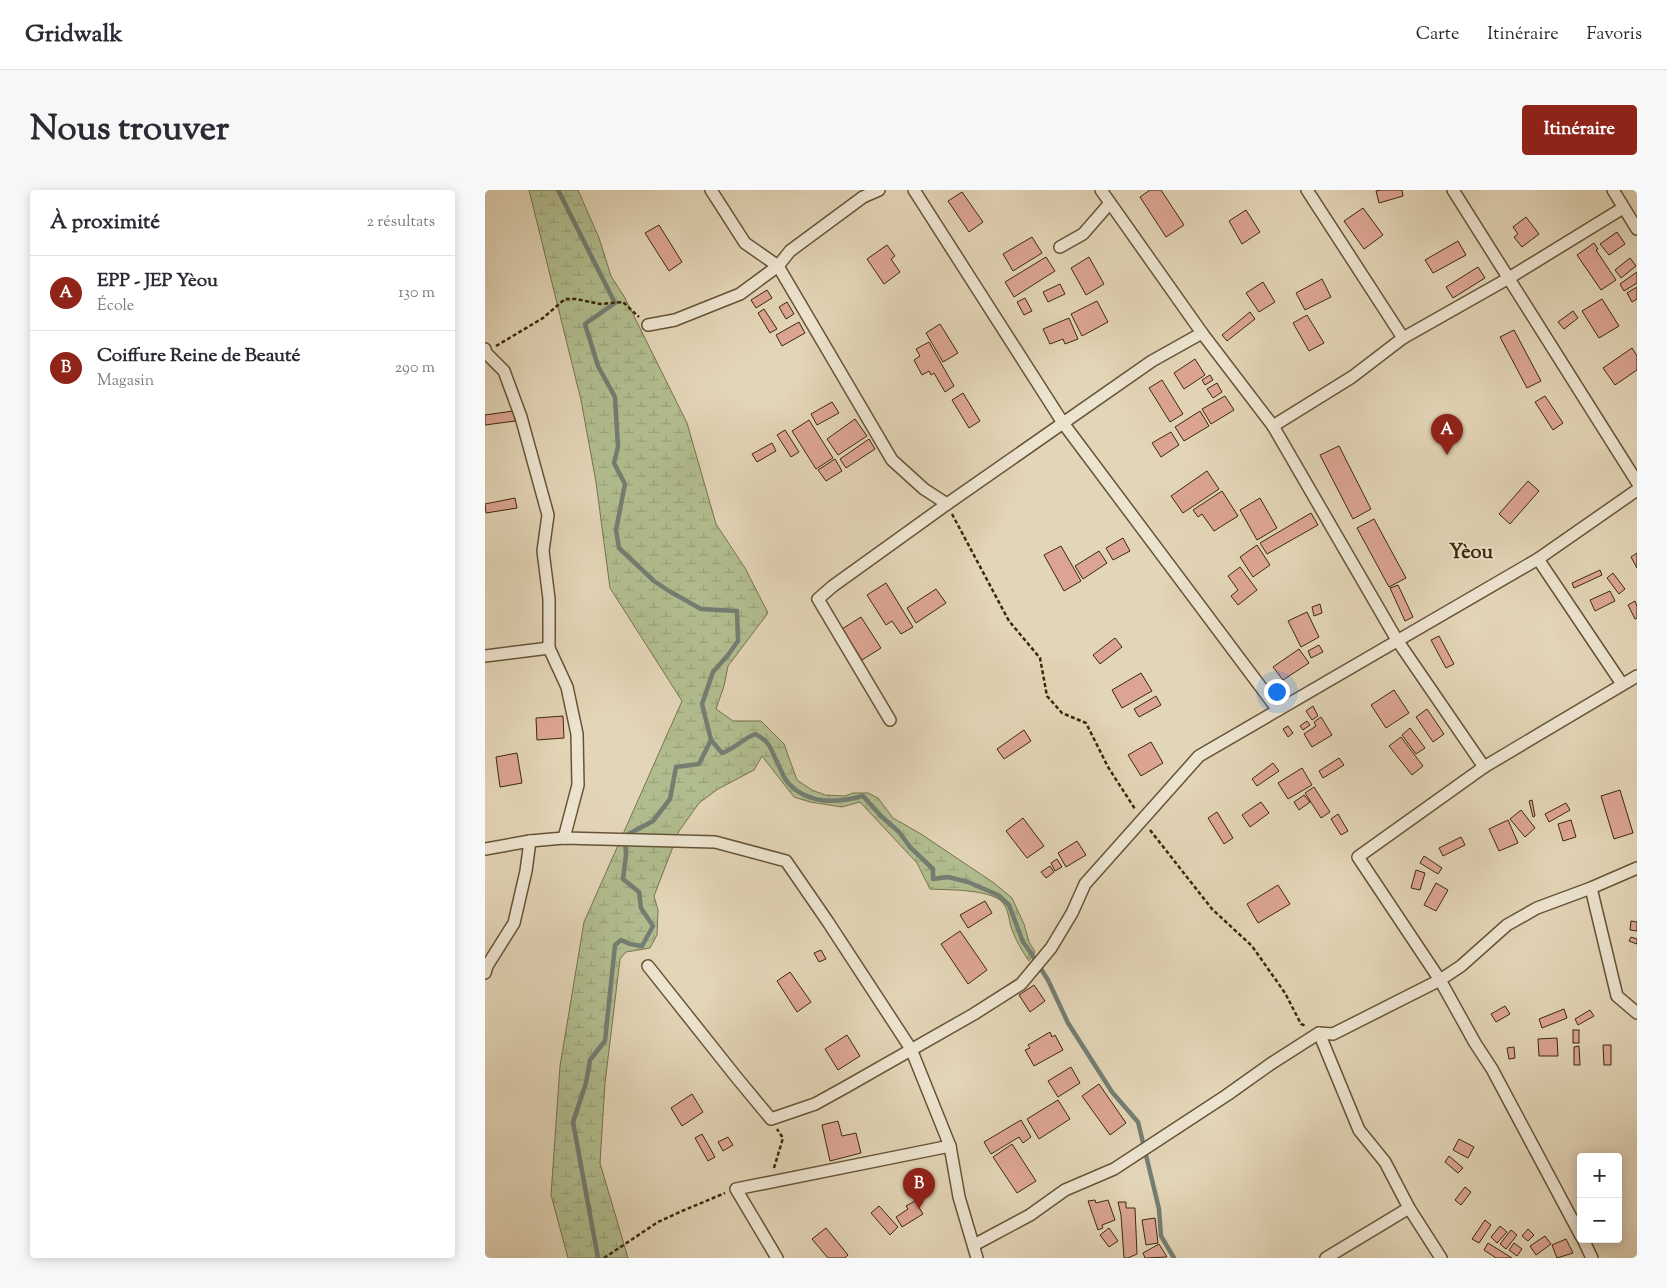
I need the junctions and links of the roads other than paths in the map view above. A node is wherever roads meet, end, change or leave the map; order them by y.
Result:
1 (711, 190) edge
2 (879, 190) edge
3 (914, 190) edge
4 (1101, 190) edge
5 (1307, 190) edge
6 (1453, 190) edge
7 (1613, 190) edge
8 (1111, 203) junction
9 (1623, 208) junction
10 (1637, 229) edge
11 (1060, 247) dead end
12 (778, 266) junction
13 (1509, 278) junction
14 (648, 325) road end
15 (1202, 333) junction
16 (1403, 338) junction
17 (485, 352) edge
18 (1063, 423) junction
19 (1273, 426) junction
20 (1637, 482) edge
21 (1637, 490) edge
22 (947, 504) junction
23 (1539, 559) junction
24 (1397, 640) junction
25 (549, 648) junction
26 (485, 656) edge
27 (1637, 676) edge
28 (1622, 684) junction
29 (1278, 710) junction
30 (891, 720) dead end
31 (1484, 767) junction
32 (564, 838) junction
33 (530, 841) junction
34 (485, 849) edge
35 (1637, 868) edge
36 (1591, 888) junction
37 (648, 966) dead end
38 (485, 973) edge
39 (1440, 980) junction
40 (1637, 1013) edge
41 (1319, 1033) junction
42 (911, 1049) junction
43 (950, 1146) junction
44 (1409, 1208) junction
45 (1577, 1228) edge
46 (1585, 1243) edge
47 (974, 1246) junction
48 (777, 1258) edge
49 (977, 1258) edge
50 (1326, 1258) edge
51 (1441, 1258) edge
52 (1592, 1258) edge

1 - 12 street
2 - 12 street
3 - 18 street
4 - 8 street
5 - 16 street
6 - 13 street
7 - 9 street
8 - 11 street
8 - 15 street
9 - 10 street
9 - 13 street
12 - 14 street
12 - 22 street
13 - 16 street
13 - 20 street
15 - 18 street
15 - 19 street
16 - 19 street
17 - 25 street
18 - 22 street
18 - 29 street
19 - 24 street
21 - 23 street
22 - 30 street
23 - 24 street
23 - 28 street
24 - 29 street
24 - 31 street
25 - 26 street
25 - 32 street
27 - 28 street
28 - 31 street
29 - 42 street
31 - 39 street
32 - 33 street
32 - 42 street
33 - 34 street
33 - 38 street
35 - 36 street
36 - 39 street
36 - 40 street
37 - 42 street
39 - 41 street
39 - 45 street
41 - 44 street
41 - 47 street
42 - 43 street
43 - 47 street
43 - 48 street
44 - 50 street
44 - 51 street
46 - 52 street
47 - 49 street

